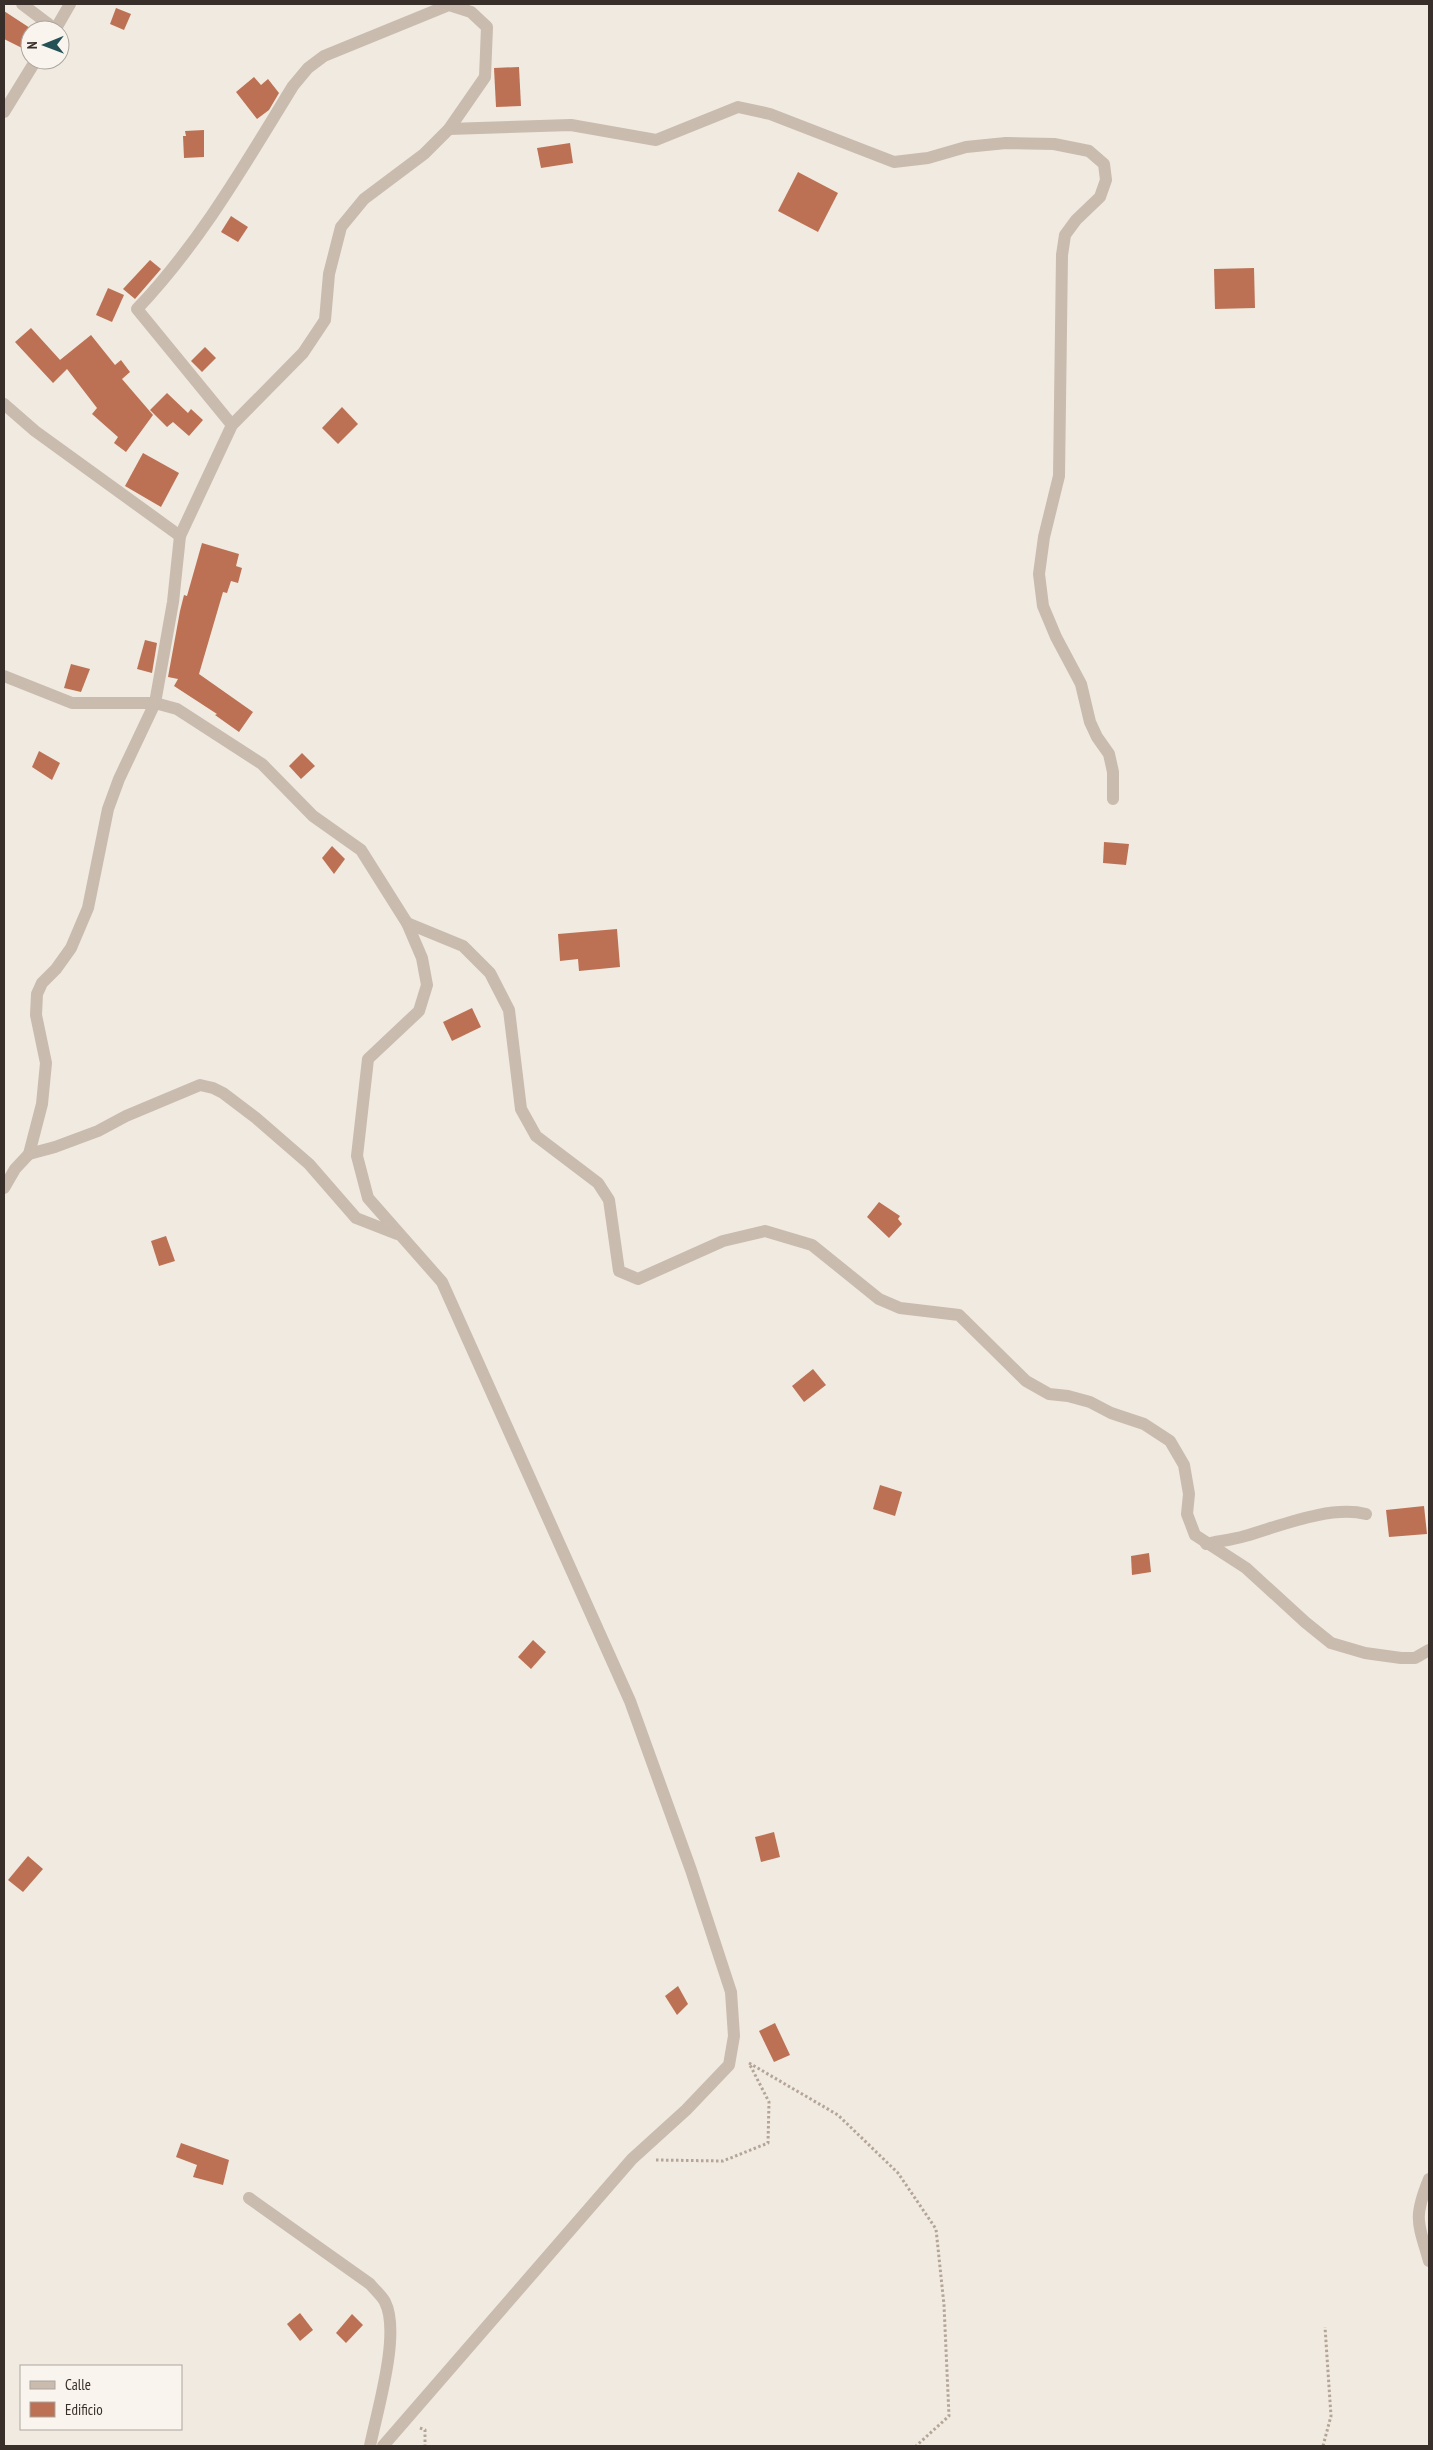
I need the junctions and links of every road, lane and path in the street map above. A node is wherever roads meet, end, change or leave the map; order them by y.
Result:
1 (22, 4) edge
2 (70, 4) edge
3 (42, 20) edge
4 (61, 20) edge
5 (30, 70) edge
6 (4, 112) edge
7 (449, 129) junction
8 (4, 404) edge
9 (232, 425) junction
10 (180, 536) junction
11 (4, 676) edge
12 (155, 703) junction
13 (1113, 799) dead end
14 (407, 923) junction
15 (29, 1154) junction
16 (4, 1188) edge
17 (400, 1235) junction
18 (1366, 1514) dead end
19 (1206, 1544) junction
20 (1429, 1650) edge
21 (749, 2063) junction
22 (729, 2065) junction
23 (632, 2159) junction
24 (1429, 2179) edge
25 (249, 2198) dead end
26 (1429, 2262) edge
27 (1325, 2327) dead end
28 (370, 2446) edge
29 (383, 2446) edge
30 (916, 2446) edge
31 (1323, 2446) edge

1 - 3 street
2 - 4 street
5 - 6 street
7 - 9 street
7 - 9 street
7 - 13 street
8 - 10 street
9 - 10 street
10 - 12 street
11 - 12 street
12 - 14 street
12 - 15 street
14 - 17 street
14 - 19 street
15 - 16 street
15 - 17 street
17 - 22 street
18 - 19 street
19 - 20 street
21 - 22 path
21 - 23 path
21 - 30 path
22 - 23 street
23 - 29 street
24 - 26 street
25 - 28 street
27 - 31 path

